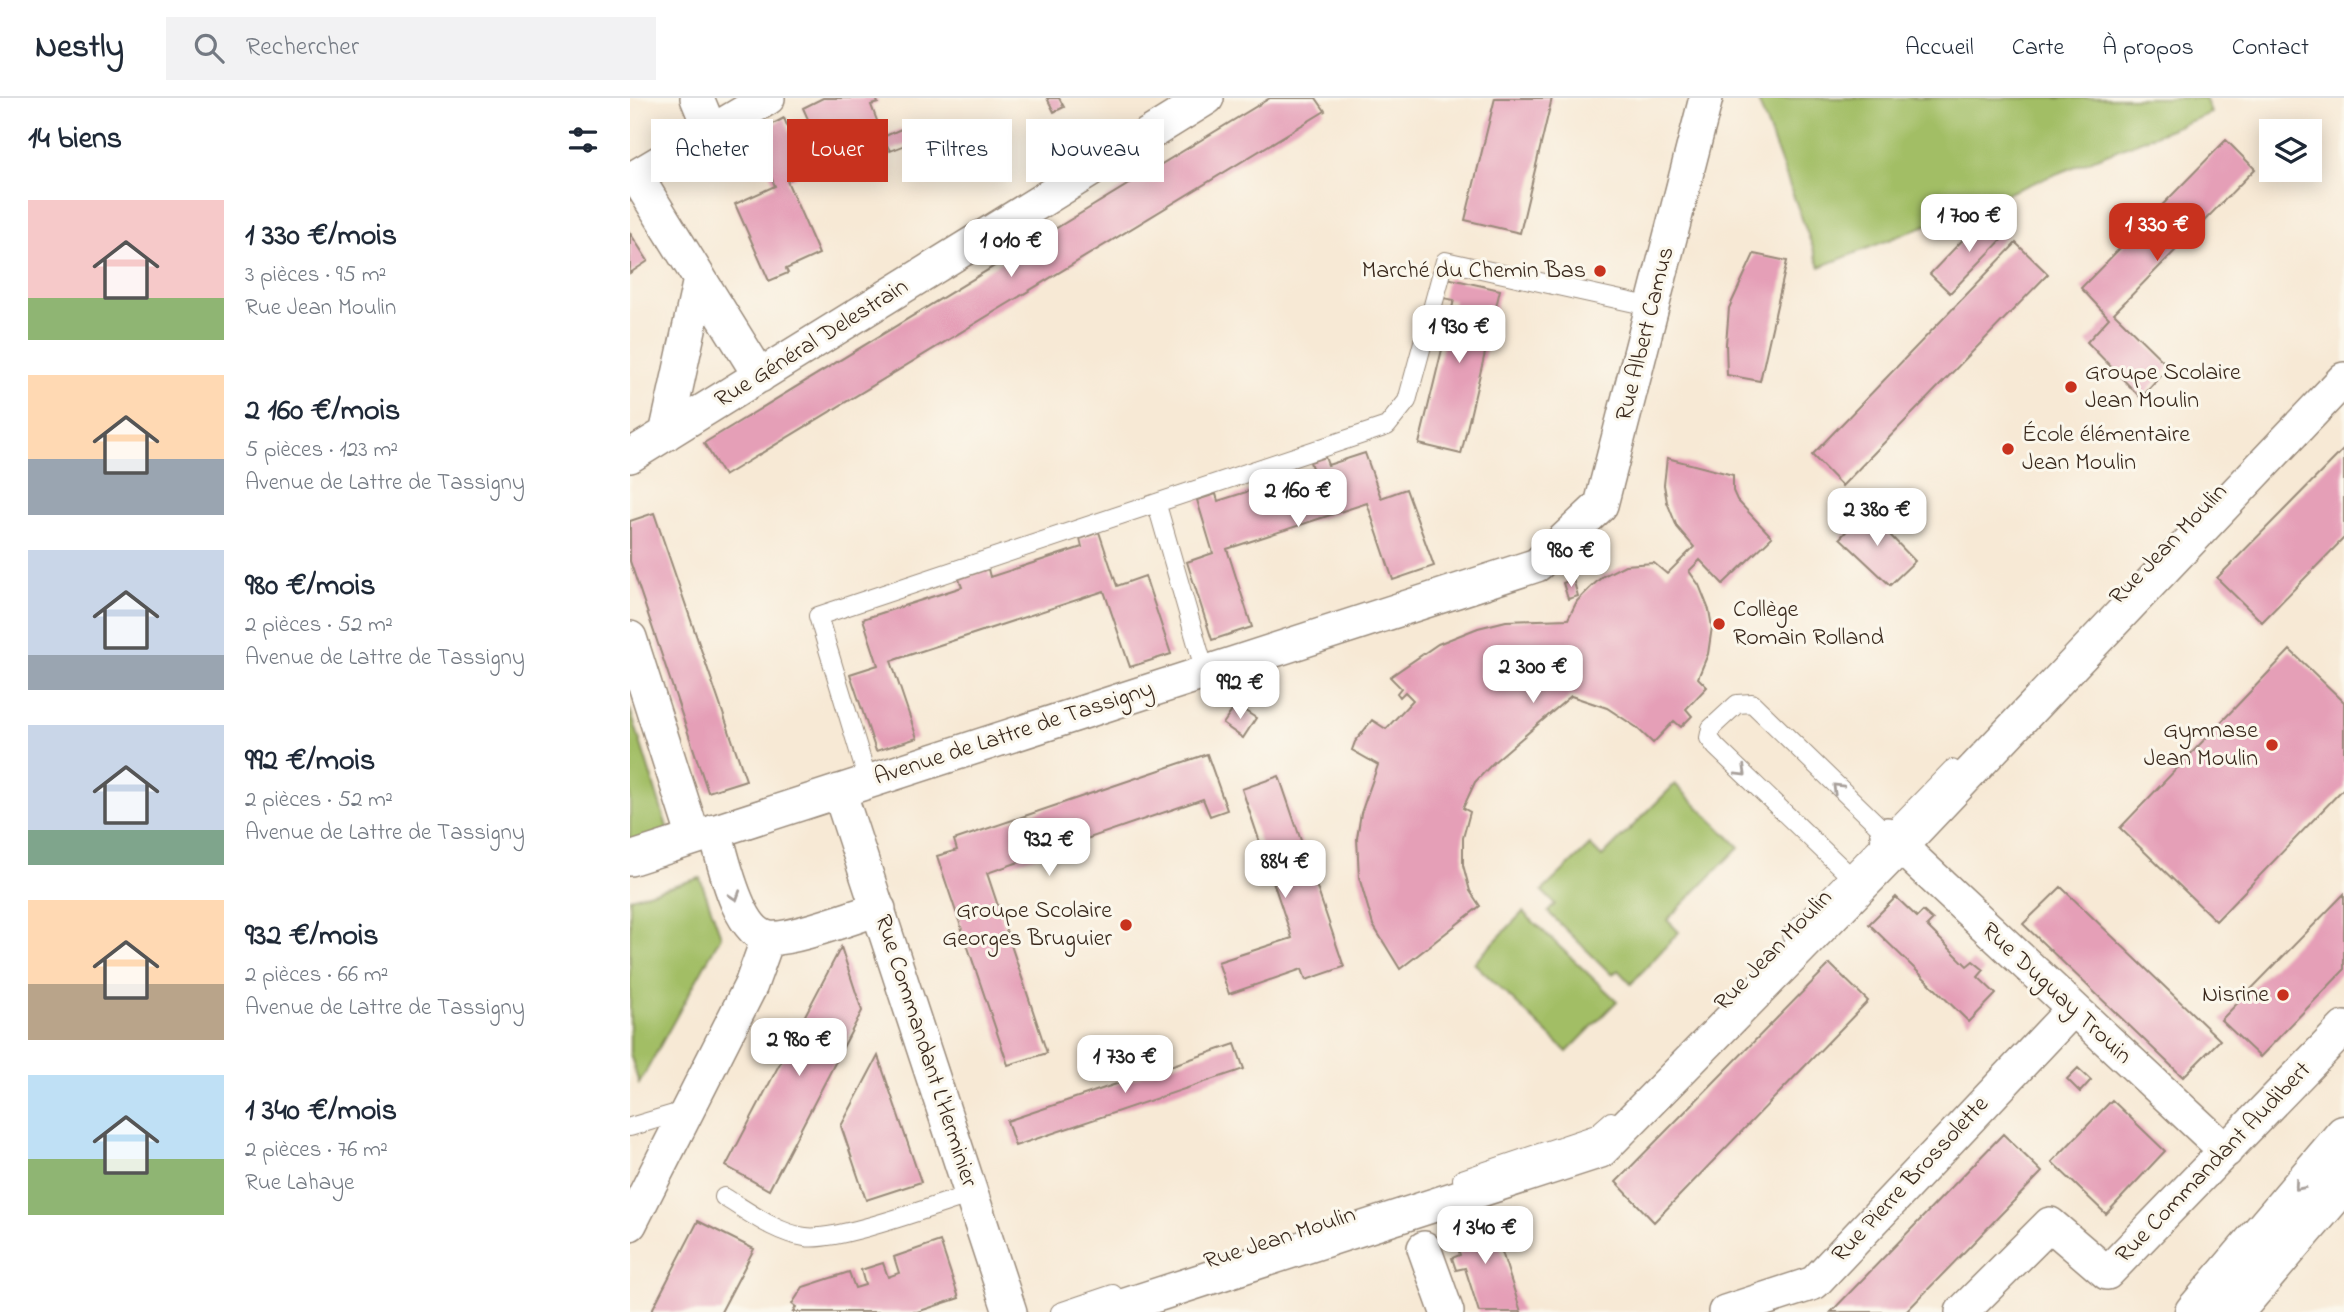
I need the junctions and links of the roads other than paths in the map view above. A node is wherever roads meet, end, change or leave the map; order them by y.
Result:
1 (697, 98) edge
2 (768, 98) edge
3 (1207, 98) edge
4 (1706, 98) edge
5 (706, 119) edge
6 (733, 119) edge
7 (651, 167) edge
8 (633, 178) edge
9 (700, 279) junction
10 (1653, 307) junction
11 (2344, 362) edge
12 (760, 376) junction
13 (2344, 379) edge
14 (666, 434) junction
15 (630, 456) edge
16 (1157, 505) junction
17 (1555, 552) joint
18 (630, 638) edge
19 (1205, 672) junction
20 (853, 786) junction
21 (704, 835) junction
22 (1894, 840) junction
23 (630, 859) edge
24 (1849, 875) junction
25 (879, 909) junction
26 (768, 938) junction
27 (2072, 1010) junction
28 (2344, 1028) edge
29 (688, 1110) junction
30 (630, 1127) edge
31 (2344, 1135) edge
32 (2227, 1151) junction
33 (2344, 1183) edge
34 (972, 1194) junction
35 (723, 1198) dead end
36 (630, 1224) edge
37 (1424, 1248) dead end
38 (1010, 1312) edge
39 (1060, 1312) edge
40 (1104, 1312) edge
41 (1447, 1312) edge
42 (1725, 1312) edge
43 (1962, 1312) edge
44 (2194, 1312) edge
45 (2234, 1312) edge

1 - 5 street
2 - 6 street
3 - 12 street, Rue Général Delestrain
4 - 10 street, Rue Albert Camus
7 - 8 street
8 - 9 street
9 - 12 street
9 - 14 street
10 - 16 lane
10 - 17 street, Rue Albert Camus
11 - 22 lane, Rue Jean Moulin
12 - 14 street, Rue Général Delestrain
13 - 22 street, Rue Jean Moulin
14 - 15 street, Rue Général Delestrain
16 - 19 lane
16 - 20 lane
17 - 19 street, Avenue de Lattre de Tassigny
18 - 21 street
19 - 20 street, Avenue de Lattre de Tassigny
20 - 21 street, Avenue de Lattre de Tassigny
20 - 25 street, Rue Commandant L'Herminier
21 - 23 street, Avenue de Lattre de Tassigny
21 -> 26 street
22 - 24 lane, Rue Jean Moulin
22 -> 24 lane
22 - 27 street, Rue Duguay Trouin
22 - 40 street, Rue Jean Moulin
24 - 39 lane, Rue Jean Moulin
25 - 26 street
25 - 34 street, Rue Commandant L'Herminier
26 - 29 street
27 - 32 street, Rue Duguay Trouin
27 - 42 street, Rue Pierre Brossolette
28 - 32 street, Rue Commandant Audibert
29 - 30 lane
29 - 36 street
31 -> 44 main road
32 - 43 street, Rue Commandant Audibert
33 - 45 main road
34 - 35 lane
34 - 38 street, Rue Commandant L'Herminier
37 - 41 street

